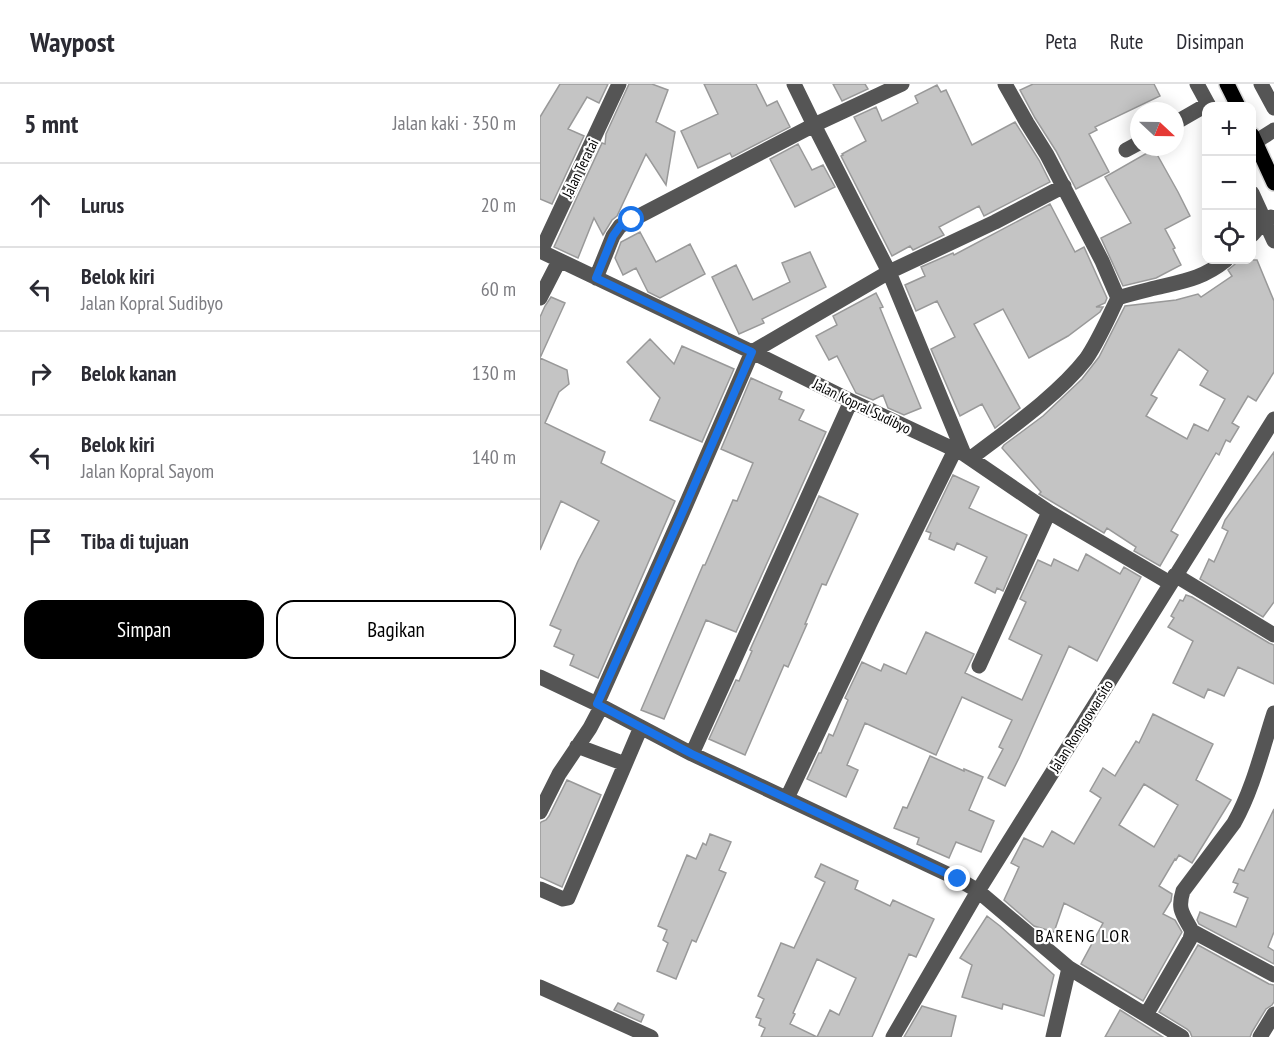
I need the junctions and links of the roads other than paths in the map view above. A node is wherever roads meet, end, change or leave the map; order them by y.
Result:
1 (619, 84) edge
2 (794, 84) edge
3 (902, 84) edge
4 (1005, 84) edge
5 (1197, 84) edge
6 (1227, 84) edge
7 (1262, 84) edge
8 (1207, 102) edge
9 (1236, 102) edge
10 (1274, 108) edge
11 (1202, 109) edge
12 (1184, 118) edge
13 (814, 125) junction
14 (1274, 130) edge
15 (1256, 137) edge
16 (1256, 144) edge
17 (1274, 183) edge
18 (1064, 186) junction
19 (1256, 200) edge
20 (1270, 218) edge
21 (1256, 231) edge
22 (1274, 241) edge
23 (541, 251) edge
24 (559, 261) junction
25 (1220, 264) edge
26 (889, 272) junction
27 (596, 278) junction
28 (540, 298) edge
29 (1118, 298) junction
30 (752, 352) junction
31 (851, 401) junction
32 (1274, 419) edge
33 (964, 454) junction
34 (1049, 512) junction
35 (1173, 579) junction
36 (1274, 618) edge
37 (1260, 627) junction
38 (1274, 635) edge
39 (979, 666) dead end
40 (540, 677) edge
41 (599, 706) junction
42 (1274, 713) edge
43 (640, 727) junction
44 (578, 746) junction
45 (692, 754) junction
46 (625, 764) junction
47 (787, 798) junction
48 (540, 812) edge
49 (540, 889) edge
50 (978, 891) junction
51 (1192, 931) junction
52 (1069, 968) junction
53 (1274, 975) edge
54 (540, 987) edge
55 (1274, 1014) edge
56 (1146, 1015) junction
57 (651, 1037) edge
58 (893, 1037) edge
59 (1053, 1037) edge
60 (1182, 1037) edge
61 (1260, 1037) edge

1 - 23 street, Jalan Teratai
2 - 13 street
3 - 13 street
4 - 18 street
5 - 8 street
6 - 9 main road
7 - 10 street
11 - 12 street
13 - 26 street
13 - 27 street
14 - 15 street
16 - 17 main road
18 - 26 street
18 - 29 street
19 - 20 street
20 - 21 street
20 - 22 street
23 - 24 street, Jalan Kopral Sudibyo
24 - 27 street, Jalan Kopral Sudibyo
24 - 28 street
25 - 29 street
26 - 30 street
26 - 33 street
27 - 30 street, Jalan Kopral Sudibyo
29 - 33 street
30 - 31 street, Jalan Kopral Sudibyo
30 - 41 street
31 - 33 street, Jalan Kopral Sudibyo
31 - 45 street
32 - 35 street, Jalan Ronggowarsito
33 - 34 street, Jalan Kopral Sudibyo
33 - 47 street
34 - 35 street, Jalan Kopral Sudibyo
34 - 39 street
35 - 37 street, Jalan Kopral Sudibyo
35 - 50 street, Jalan Ronggowarsito
36 - 37 street
37 - 38 street, Jalan Kopral Sudibyo
40 - 41 street
41 - 43 street
41 - 44 street
42 - 51 street
43 - 45 street
43 - 46 street
44 - 46 street
44 - 48 street
45 - 47 street
46 - 49 street
47 - 50 street
50 - 52 street
50 - 58 street, Jalan Ronggowarsito
51 - 53 street
51 - 56 street
52 - 56 street
52 - 59 street
54 - 57 street
55 - 61 street
56 - 60 street

